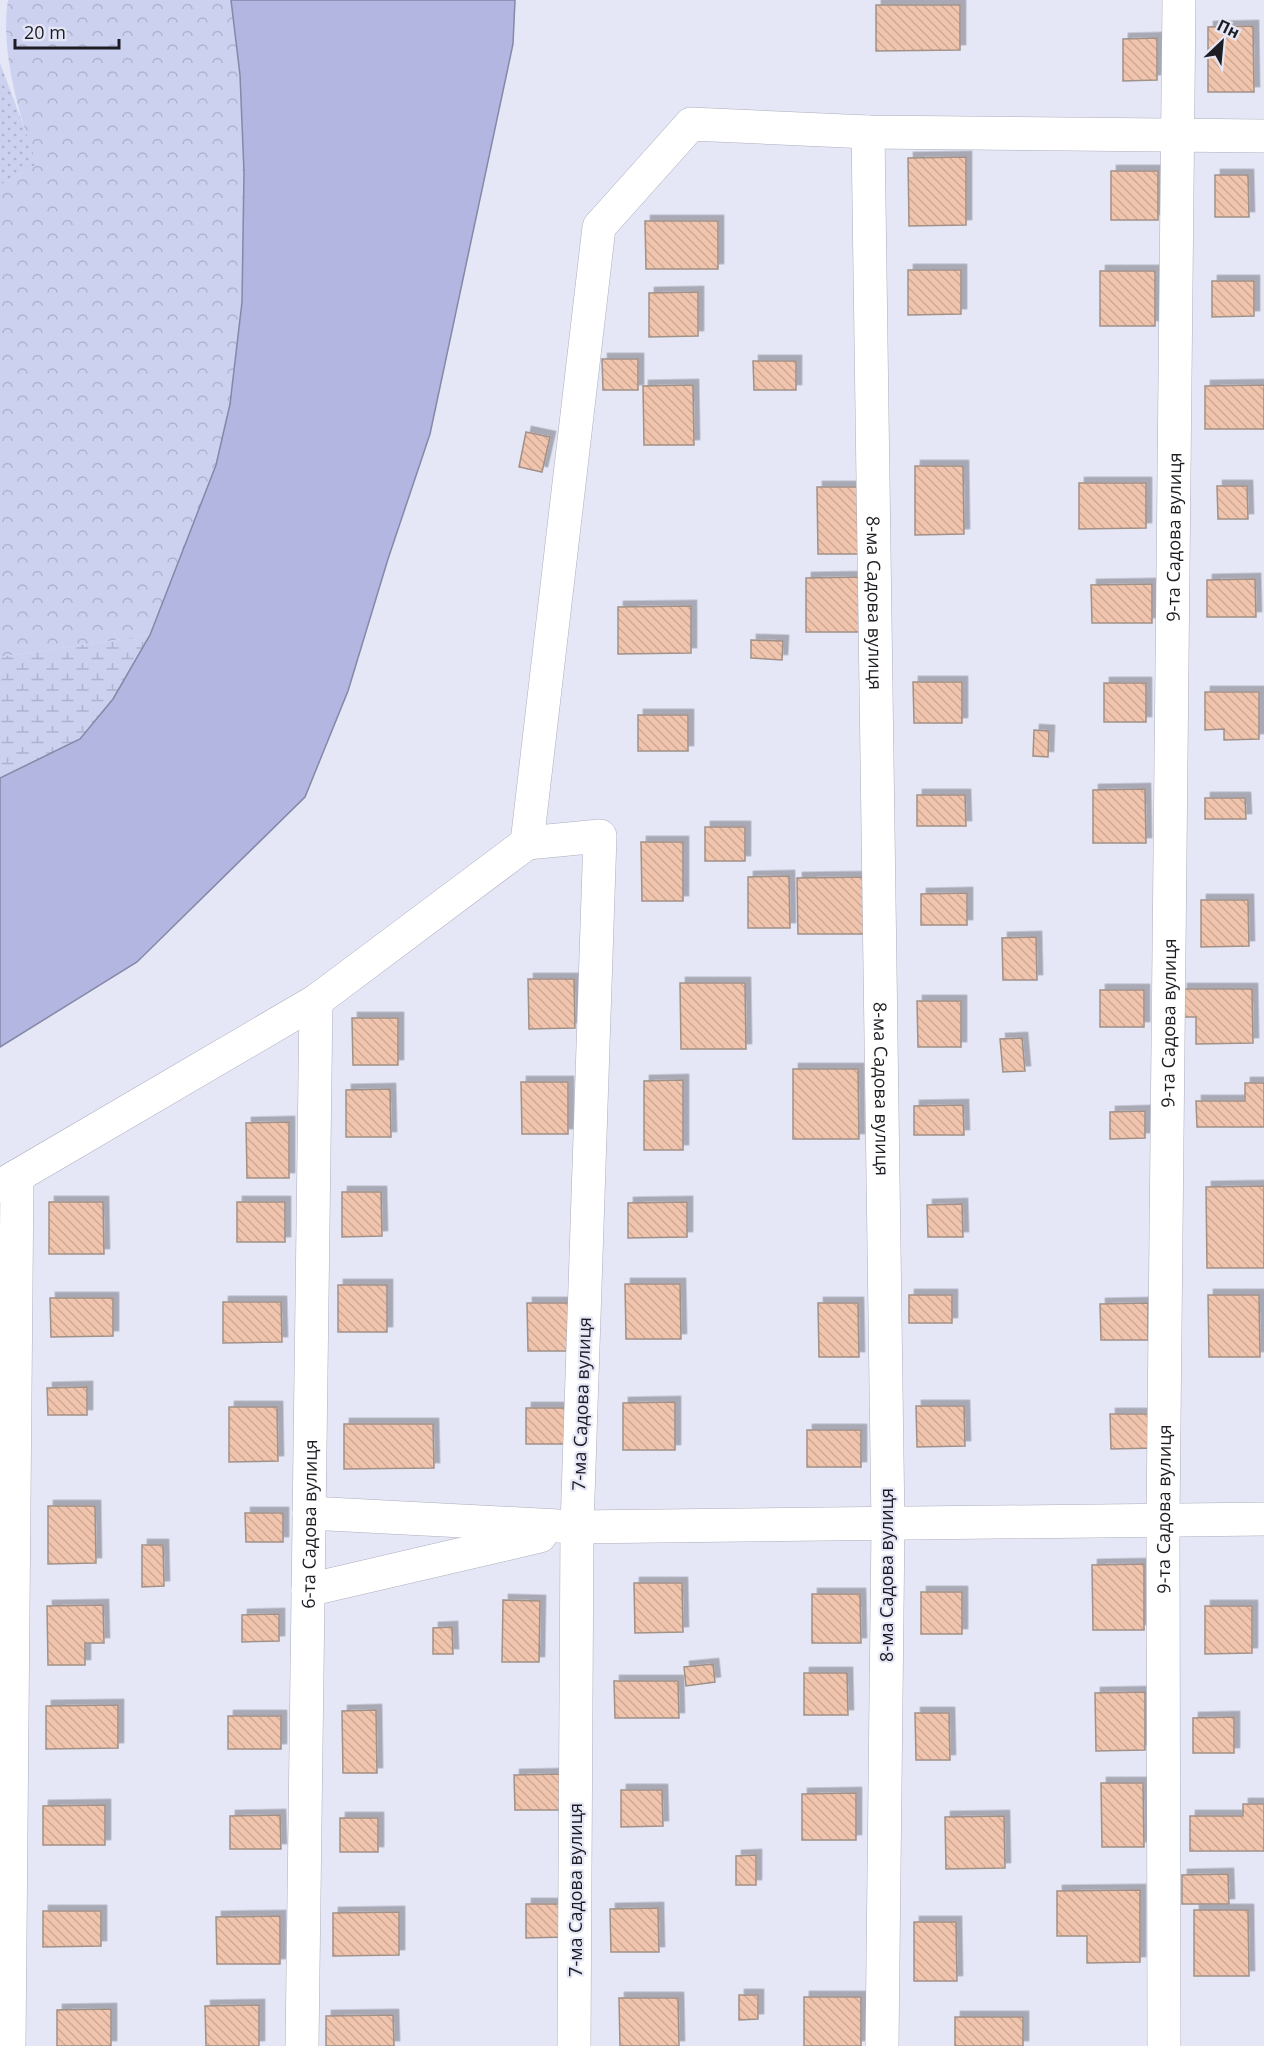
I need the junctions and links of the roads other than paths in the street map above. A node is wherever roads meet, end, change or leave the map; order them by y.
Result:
1 (1179, 0) edge
2 (868, 132) junction
3 (1179, 135) junction
4 (1264, 136) edge
5 (527, 843) junction
6 (315, 1001) junction
7 (9, 1181) edge
8 (309, 1513) junction
9 (1264, 1519) edge
10 (1163, 1520) junction
11 (888, 1525) junction
12 (577, 1527) junction
13 (308, 1590) junction
14 (9, 2046) edge
15 (302, 2046) edge
16 (574, 2046) edge
17 (882, 2046) edge
18 (1164, 2046) edge

1 - 3 street, 9-та Садова вулиця
2 - 3 street
2 - 5 street
2 - 11 street, 8-ма Садова вулиця
3 - 4 street
3 - 10 street, 9-та Садова вулиця
5 - 6 street
5 - 12 street, 7-ма Садова вулиця
6 - 7 street
6 - 8 street, 6-та Садова вулиця
7 - 14 street
8 - 12 street
8 - 13 street, 6-та Садова вулиця
9 - 10 street
10 - 11 street
10 - 18 street, 9-та Садова вулиця
11 - 12 street
11 - 17 street, 8-ма Садова вулиця
12 - 13 street
12 - 16 street, 7-ма Садова вулиця
13 - 15 street, 6-та Садова вулиця

